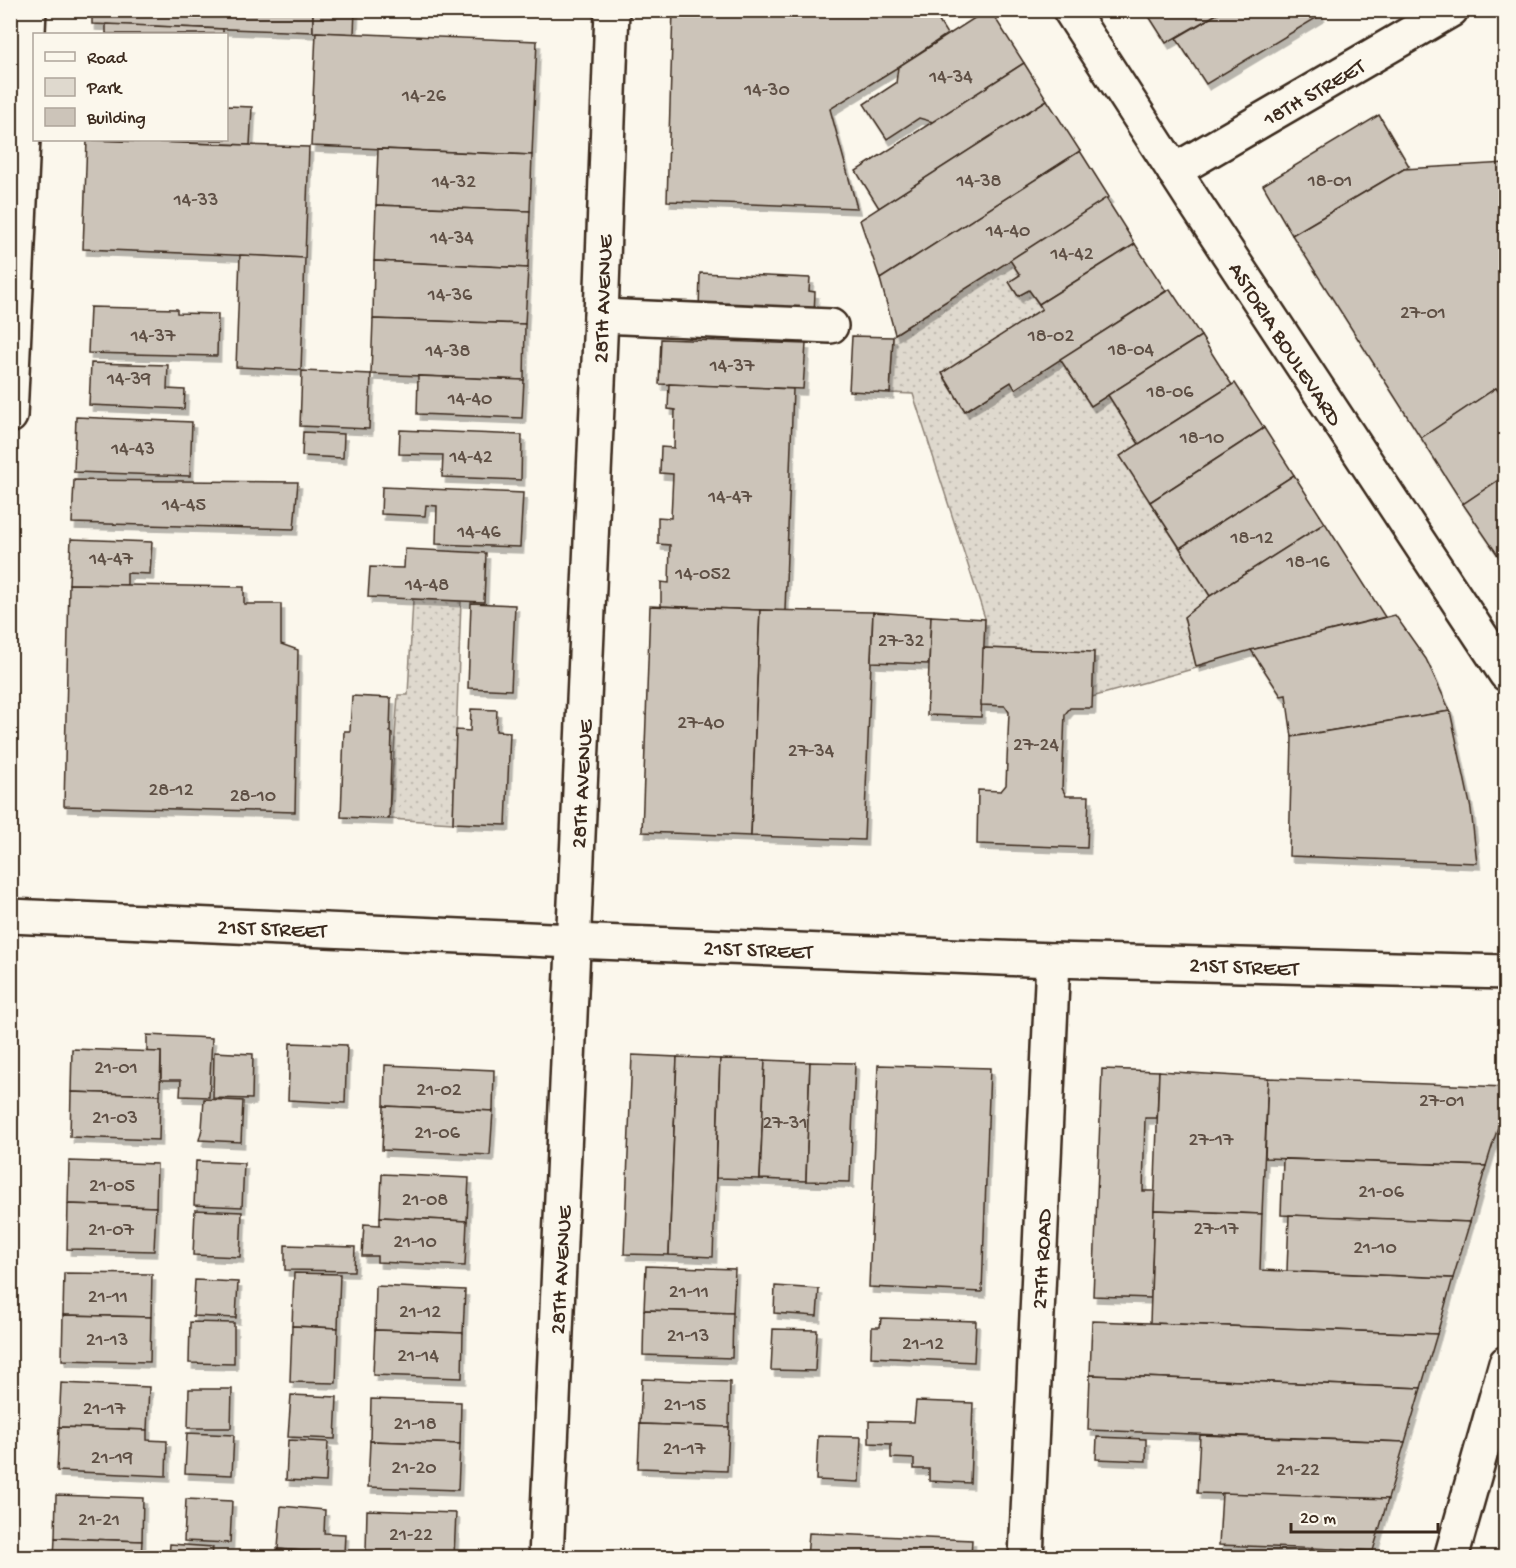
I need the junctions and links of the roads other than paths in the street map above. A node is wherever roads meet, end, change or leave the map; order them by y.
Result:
1 (29, 10) edge
2 (612, 10) edge
3 (1070, 10) edge
4 (1451, 10) edge
5 (1174, 171) junction
6 (601, 316) junction
7 (831, 326) dead end
8 (10, 416) edge
9 (1506, 674) edge
10 (10, 916) edge
11 (573, 941) junction
12 (1053, 960) junction
13 (1506, 972) edge
14 (1506, 1364) edge
15 (1506, 1456) edge
16 (1471, 1487) junction
17 (546, 1557) edge
18 (1026, 1557) edge
19 (1451, 1557) edge

1 - 8 street
2 - 6 street, 28TH AVENUE
3 - 5 street, ASTORIA BOULEVARD
4 - 5 street, 18TH STREET
5 - 9 street, ASTORIA BOULEVARD
6 - 7 street
6 - 11 street, 28TH AVENUE
10 - 11 street, 21ST STREET
11 - 12 street, 21ST STREET
11 - 17 street, 28TH AVENUE
12 - 13 street, 21ST STREET
12 - 18 street, 27TH ROAD
14 - 16 street
15 - 16 street
16 - 19 street

